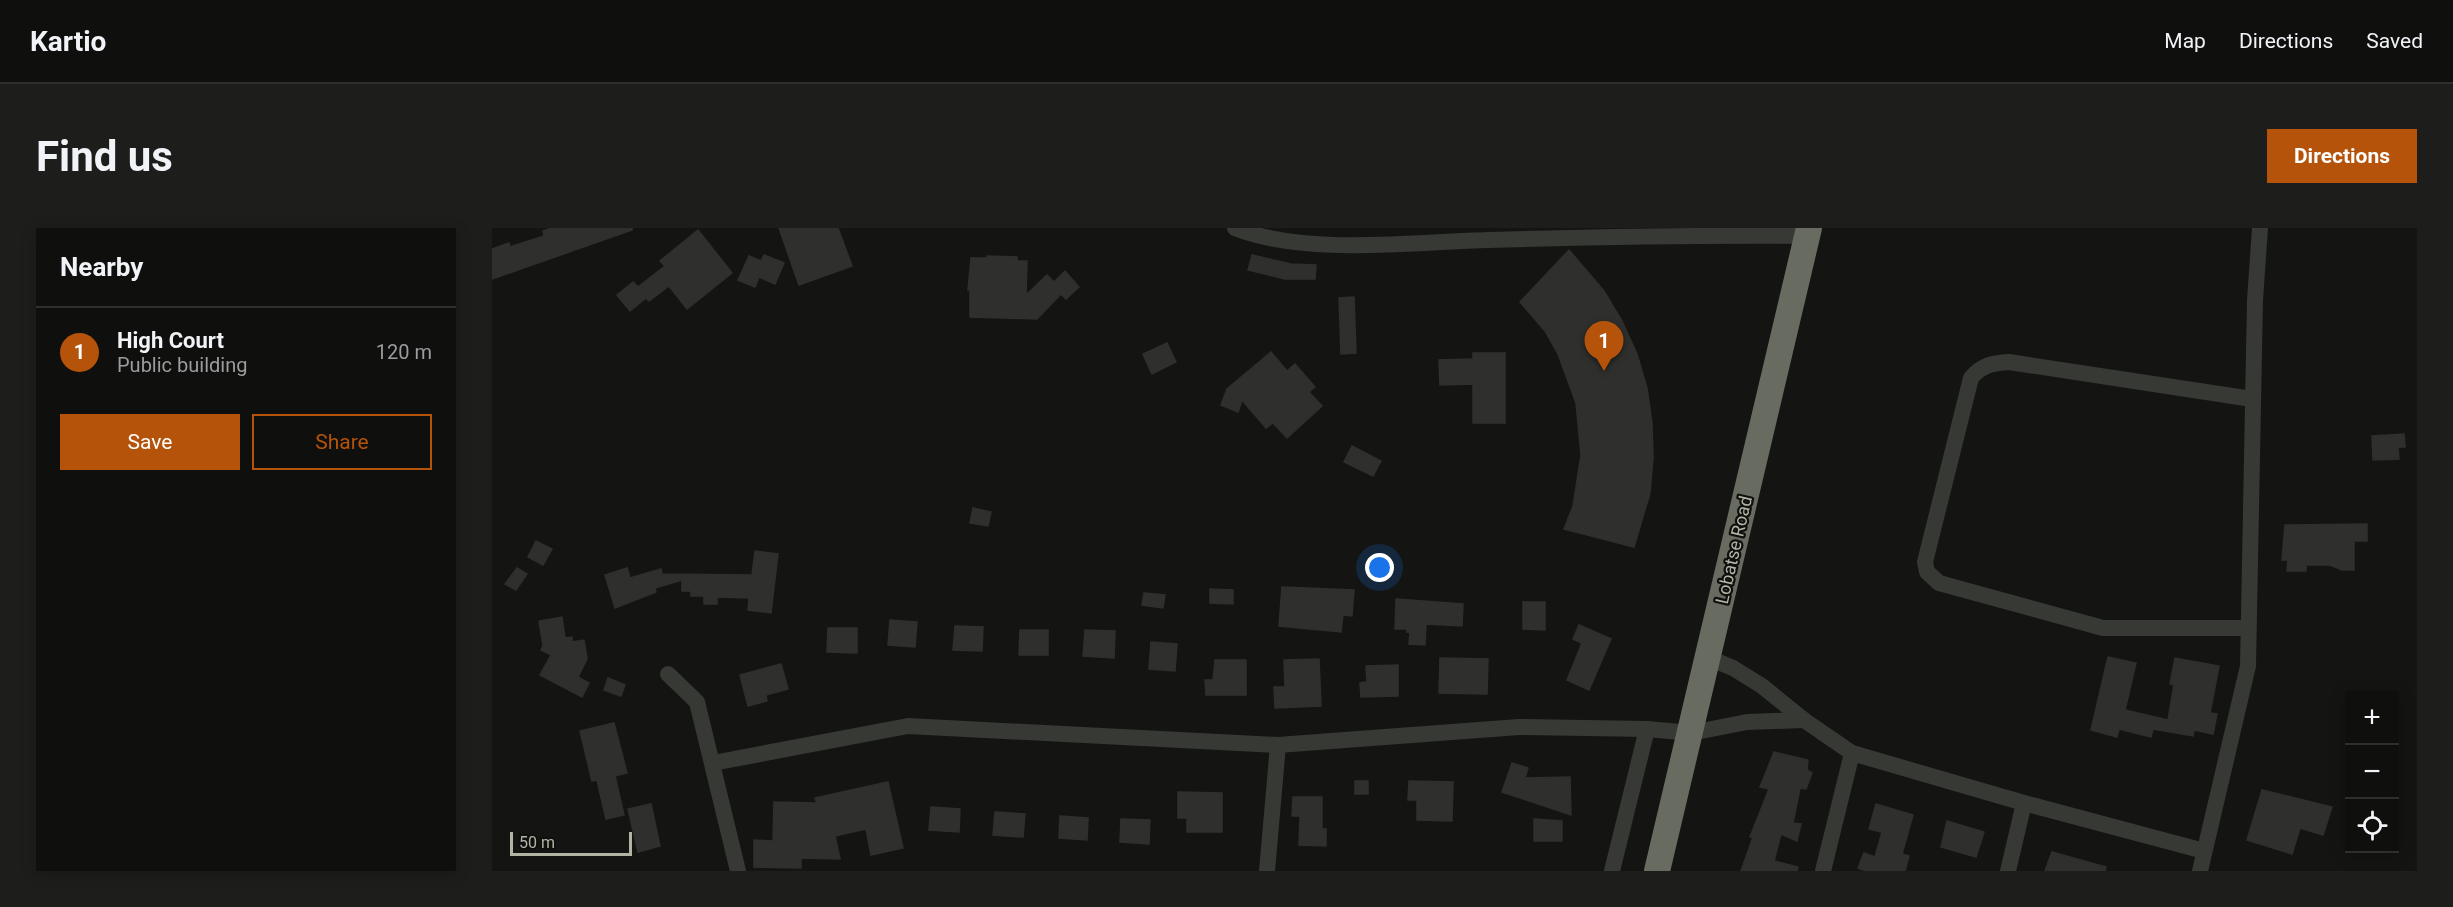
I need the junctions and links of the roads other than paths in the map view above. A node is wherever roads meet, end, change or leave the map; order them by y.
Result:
1 (1235, 228) edge
2 (2260, 228) edge
3 (1658, 232) edge
4 (1808, 232) edge
5 (2252, 399) junction
6 (2248, 628) junction
7 (1709, 658) junction
8 (668, 674) dead end
9 (1804, 720) junction
10 (1647, 729) junction
11 (1691, 733) junction
12 (1278, 745) junction
13 (1852, 753) junction
14 (713, 763) junction
15 (2024, 803) junction
16 (2204, 850) junction
17 (738, 871) edge
18 (1267, 871) edge
19 (1612, 871) edge
20 (1657, 871) edge
21 (1823, 871) edge
22 (2008, 871) edge
23 (2200, 871) edge

1 - 3 street
2 - 5 street
3 - 4 street
4 - 7 highway, Lobatse Road
5 - 6 street
5 - 6 street
6 - 16 street
7 - 9 street
7 - 11 highway, Lobatse Road
8 - 14 street
9 - 11 street
9 - 13 street
10 - 11 street
10 - 12 street
10 - 19 street
11 - 20 highway, Lobatse Road
12 - 14 street
12 - 18 street
13 - 15 street
13 - 21 street
14 - 17 street
15 - 16 street
15 - 22 street
16 - 23 street

